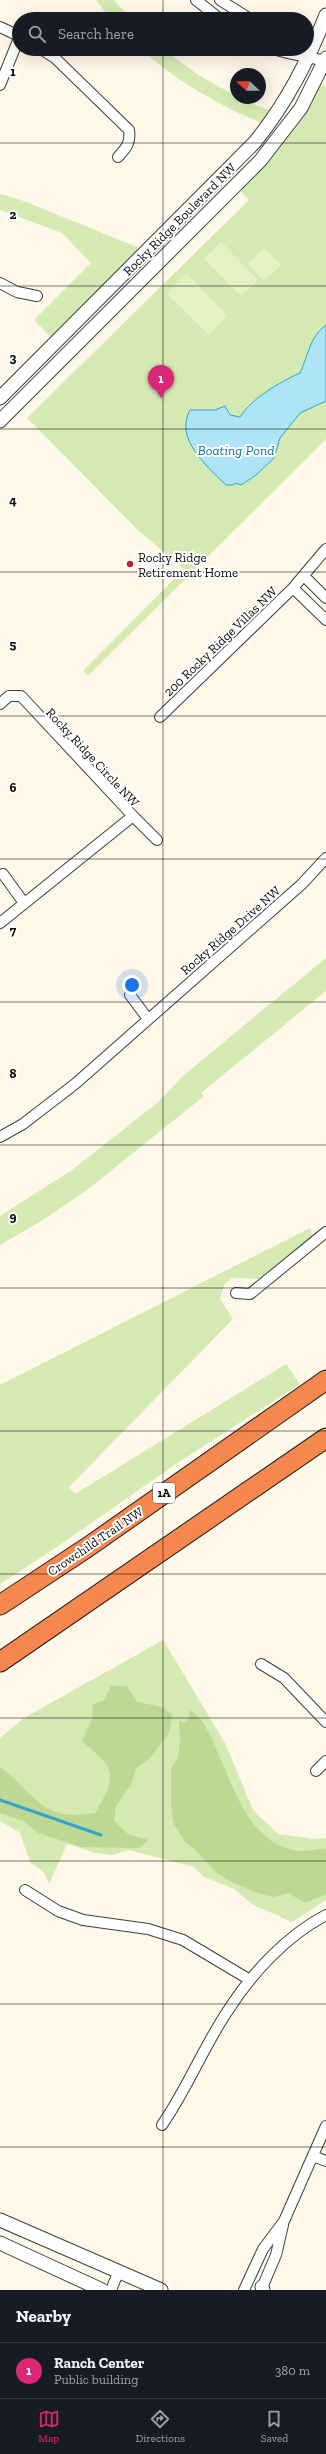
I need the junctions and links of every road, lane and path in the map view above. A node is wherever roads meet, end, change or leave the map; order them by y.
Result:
1 (196, 0) edge
2 (220, 0) edge
3 (211, 12) edge
4 (239, 12) edge
5 (326, 15) edge
6 (0, 27) edge
7 (12, 33) edge
8 (314, 37) edge
9 (12, 55) edge
10 (314, 55) edge
11 (52, 56) edge
12 (304, 56) edge
13 (326, 60) edge
14 (0, 85) edge
15 (118, 158) dead end
16 (0, 283) edge
17 (37, 296) dead end
18 (0, 398) edge
19 (0, 421) edge
20 (326, 549) edge
21 (298, 582) junction
22 (326, 598) edge
23 (326, 620) edge
24 (0, 704) edge
25 (160, 717) dead end
26 (133, 816) junction
27 (157, 840) dead end
28 (326, 858) edge
29 (3, 874) dead end
30 (24, 903) junction
31 (0, 923) edge
32 (130, 995) dead end
33 (148, 1019) junction
34 (0, 1138) edge
35 (326, 1232) edge
36 (236, 1293) dead end
37 (326, 1380) edge
38 (326, 1438) edge
39 (0, 1605) edge
40 (0, 1662) edge
41 (261, 1664) dead end
42 (326, 1722) edge
43 (326, 1761) edge
44 (316, 1771) dead end
45 (25, 1890) dead end
46 (326, 1915) edge
47 (250, 1980) junction
48 (162, 2125) dead end
49 (326, 2126) edge
50 (313, 2156) junction
51 (326, 2161) edge
52 (0, 2220) edge
53 (284, 2221) junction
54 (0, 2244) edge
55 (118, 2273) junction
56 (262, 2289) edge
57 (102, 2290) edge
58 (111, 2290) edge
59 (161, 2290) edge
60 (244, 2290) edge

1 - 3 street
2 - 4 street
5 - 8 street, Rocky Ridge Boulevard NW
6 - 7 street
9 - 14 street
10 - 13 street
11 - 15 street
12 - 18 street, Rocky Ridge Boulevard NW
13 - 19 street, Rocky Ridge Boulevard NW
16 - 17 street
20 - 21 street, 200 Rocky Ridge Villas NW
21 - 22 street
21 - 23 street
21 - 25 street, 200 Rocky Ridge Villas NW
24 - 26 street, Rocky Ridge Circle NW
26 - 27 street
26 - 30 street, Rocky Ridge Circle NW
28 - 33 street, Rocky Ridge Drive NW
29 - 30 street
30 - 31 street, Rocky Ridge Circle NW
32 - 33 street
33 - 34 street, Rocky Ridge Drive NW
35 - 36 street
37 - 39 highway, Crowchild Trail NW / 1A
38 - 40 highway
41 - 42 street
43 - 44 street
45 - 47 street
46 - 47 street
47 - 48 street
49 - 50 street
50 - 51 street
50 - 53 street
52 - 55 street
53 - 56 street
53 - 60 street
54 - 57 street
55 - 58 street
55 - 59 street

